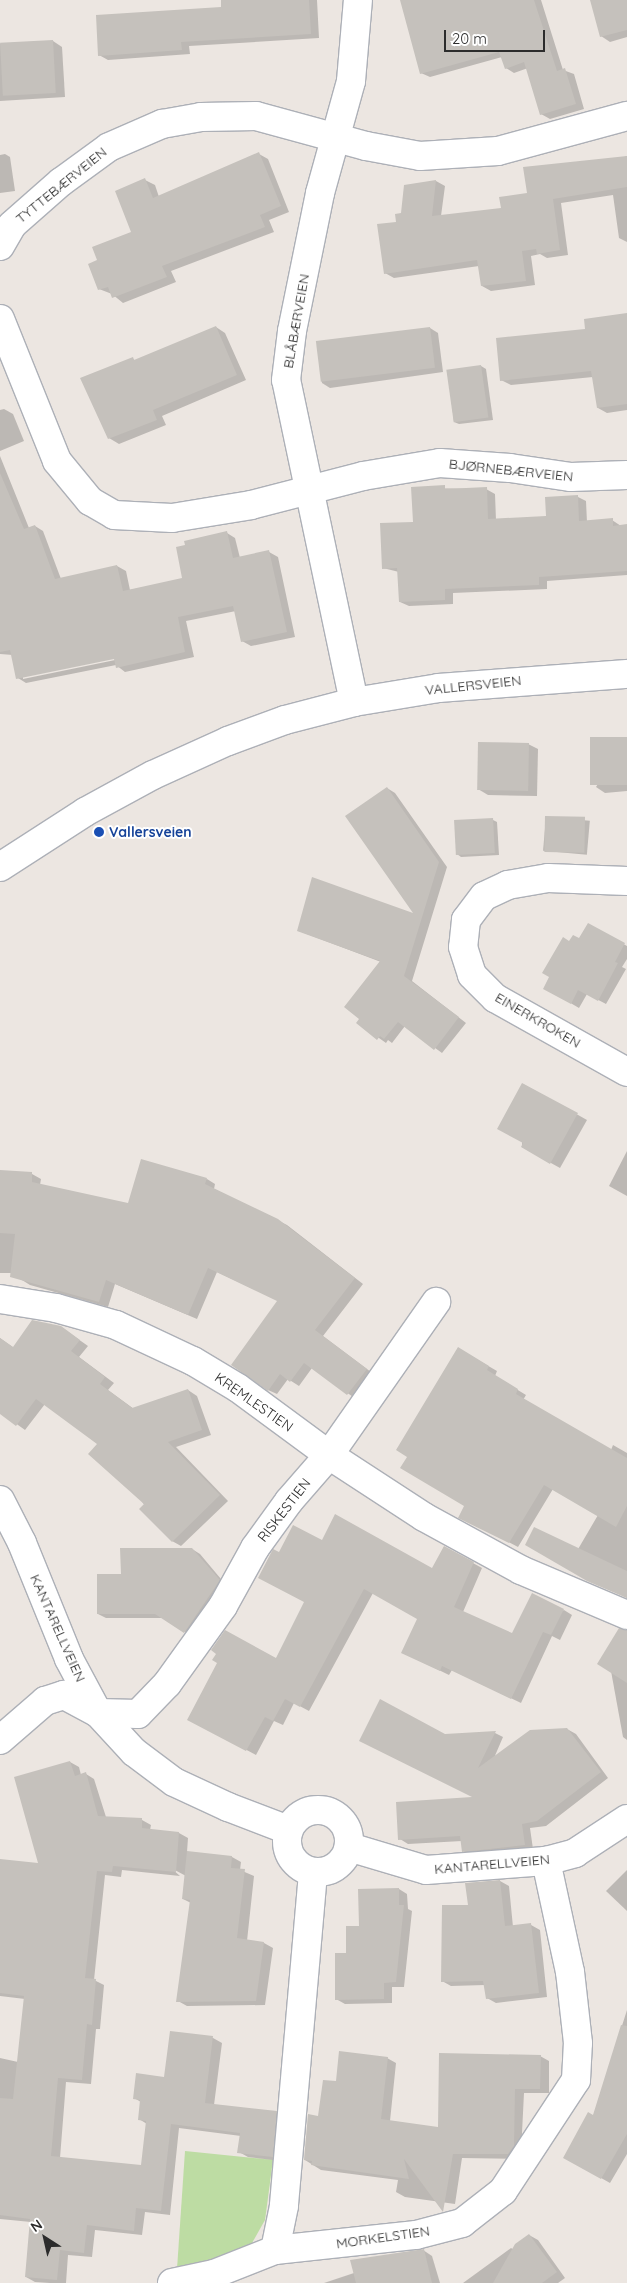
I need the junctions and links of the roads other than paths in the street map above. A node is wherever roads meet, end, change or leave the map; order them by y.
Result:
1 (358, 0) edge
2 (627, 116) edge
3 (336, 138) junction
4 (0, 246) edge
5 (0, 319) edge
6 (627, 475) edge
7 (307, 489) junction
8 (627, 674) edge
9 (354, 702) junction
10 (0, 867) edge
11 (627, 881) edge
12 (627, 1072) edge
13 (0, 1299) edge
14 (436, 1302) dead end
15 (330, 1455) junction
16 (0, 1500) edge
17 (627, 1615) edge
18 (98, 1713) junction
19 (0, 1740) edge
20 (627, 1819) edge
21 (288, 1830) junction
22 (349, 1847) junction
23 (546, 1861) junction
24 (313, 1873) junction
25 (275, 2250) junction
26 (172, 2283) edge

1 - 3 street, BLÅBÆRVEIEN
2 - 3 street
3 - 4 street, TYTTEBÆRVEIEN
3 - 7 street, BLÅBÆRVEIEN
5 - 7 street
6 - 7 street, BJØRNEBÆRVEIEN
7 - 9 street, BLÅBÆRVEIEN
8 - 9 street, VALLERSVEIEN
9 - 10 street, VALLERSVEIEN
11 - 12 street, EINERKROKEN
13 - 15 street, KREMLESTIEN
14 - 15 street
15 - 17 street
15 - 18 street, RISKESTIEN
16 - 18 street, KANTARELLVEIEN
18 - 19 street, RISKESTIEN
18 - 21 street, KANTARELLVEIEN
20 - 23 street, KANTARELLVEIEN
21 - 22 street
21 - 24 street
22 - 23 street, KANTARELLVEIEN
22 - 24 street
23 - 25 street, MORKELSTIEN
24 - 25 street
25 - 26 street

